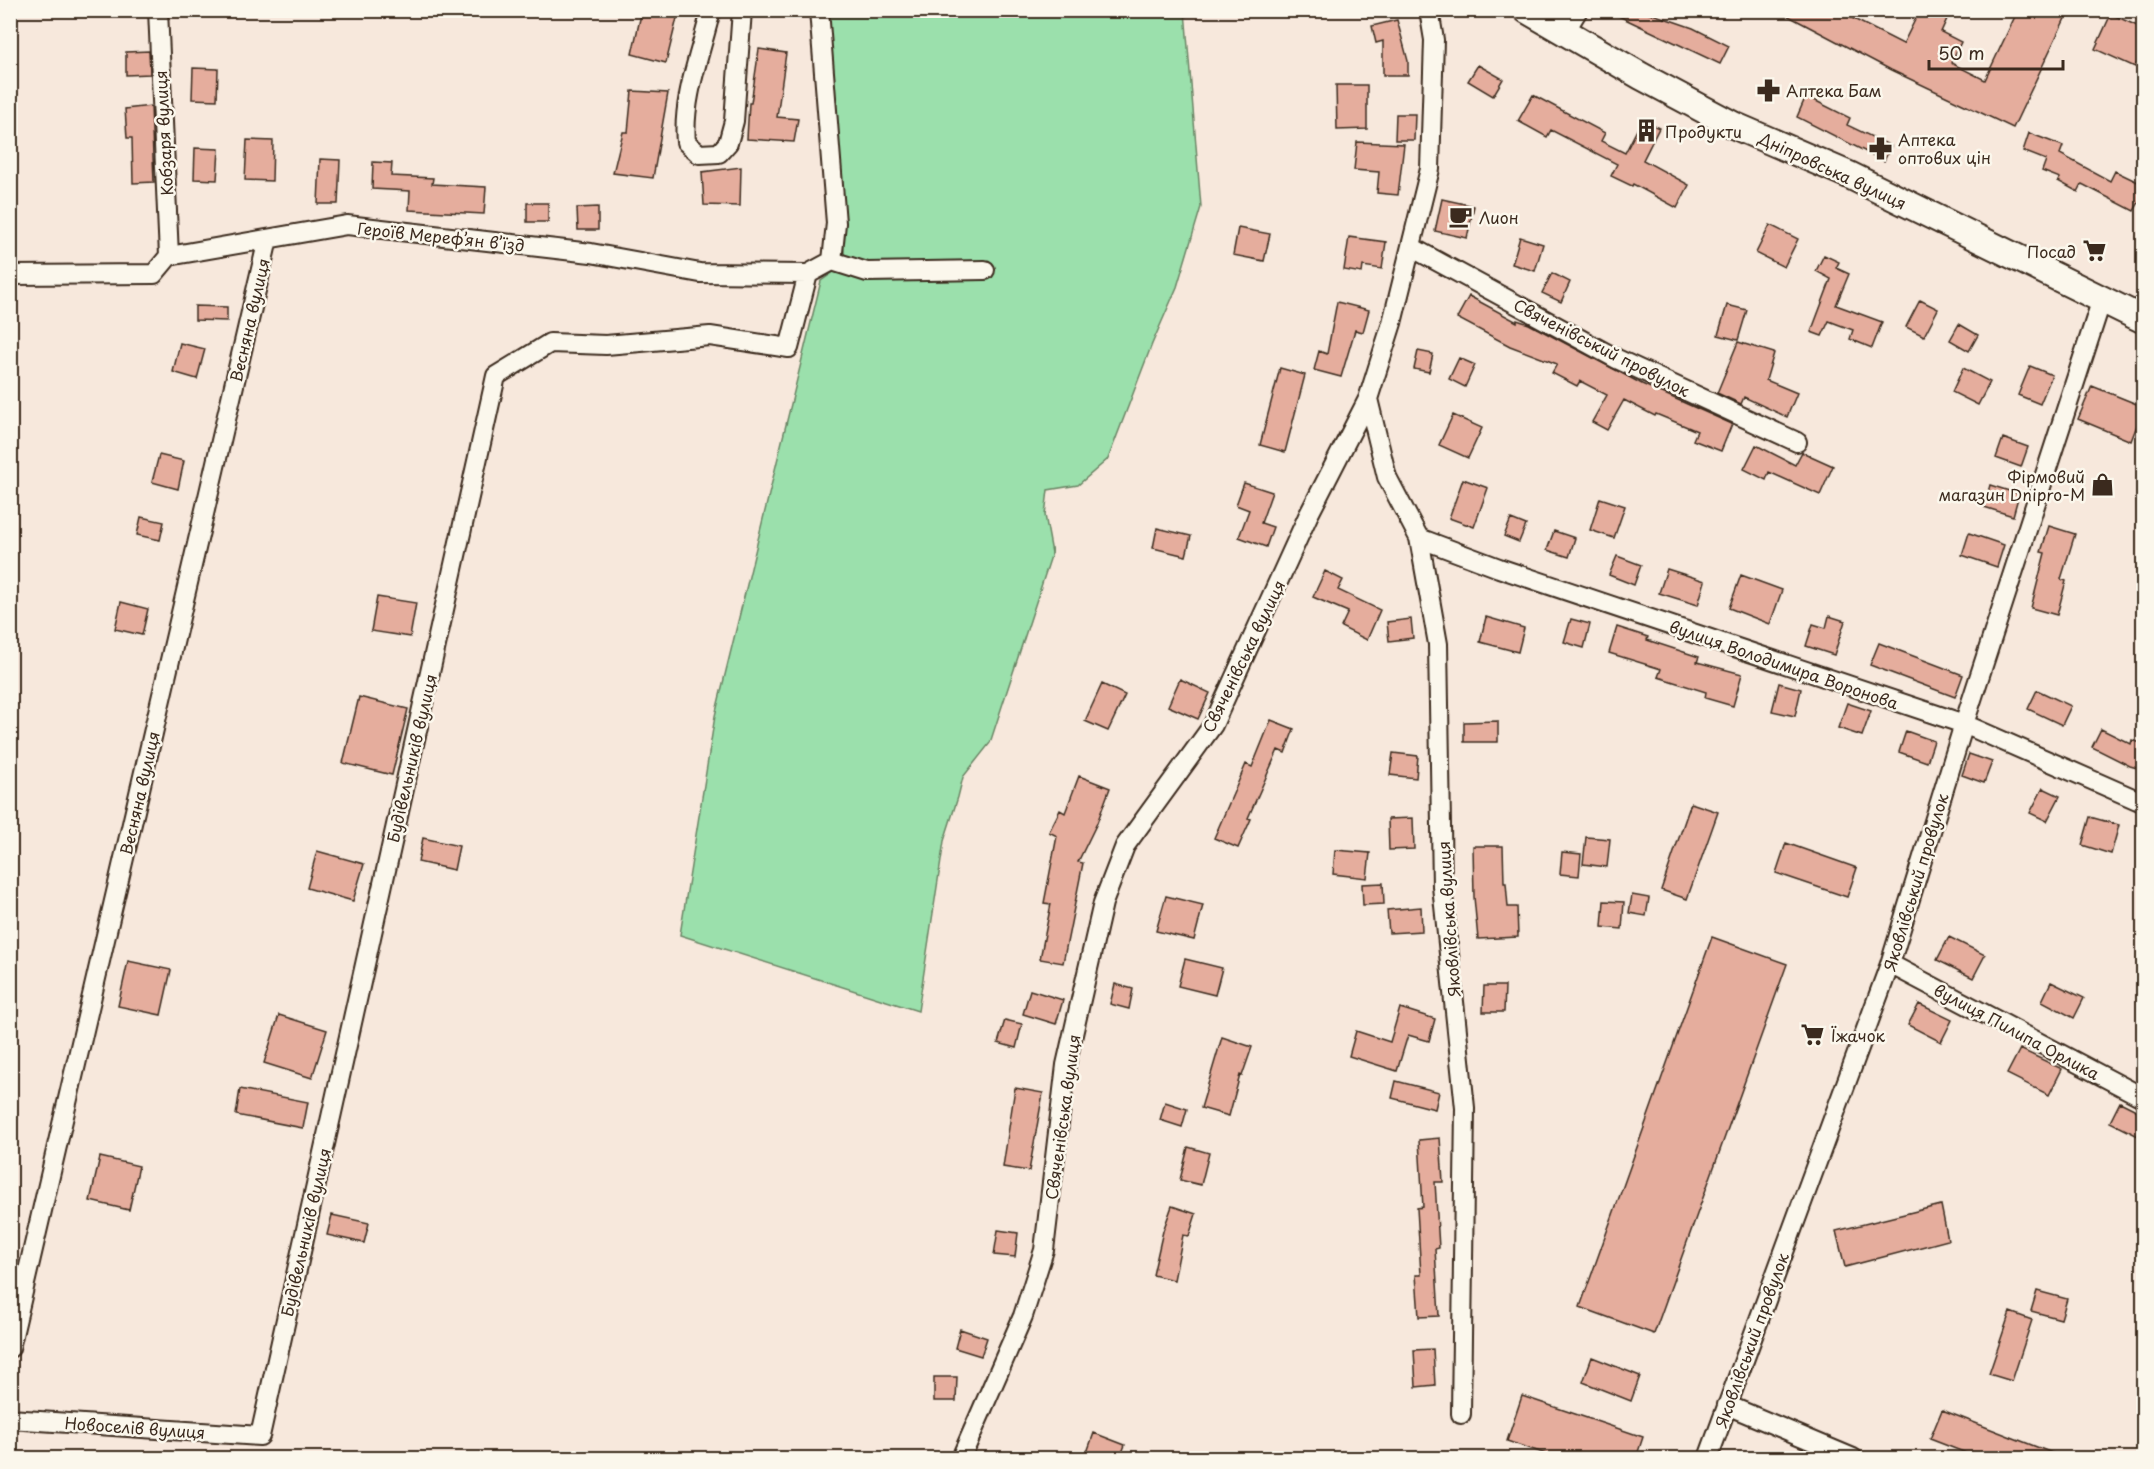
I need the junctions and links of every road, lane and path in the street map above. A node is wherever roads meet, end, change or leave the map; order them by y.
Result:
1 (158, 10) edge
2 (711, 10) edge
3 (742, 10) edge
4 (819, 10) edge
5 (1430, 10) edge
6 (1527, 10) edge
7 (1578, 10) edge
8 (1564, 33) junction
9 (268, 239) junction
10 (1411, 247) junction
11 (169, 256) junction
12 (832, 261) junction
13 (986, 270) dead end
14 (808, 274) junction
15 (10, 275) edge
16 (2102, 299) junction
17 (2144, 320) edge
18 (1368, 399) junction
19 (1797, 442) dead end
20 (1419, 538) junction
21 (1964, 724) junction
22 (2144, 803) edge
23 (1890, 964) junction
24 (2144, 1098) edge
25 (10, 1348) edge
26 (1727, 1405) junction
27 (1461, 1414) dead end
28 (10, 1419) edge
29 (260, 1436) joint
30 (961, 1458) edge
31 (1708, 1458) edge
32 (1853, 1458) edge

1 - 11 street, Кобзаря вулиця
2 - 3 street
4 - 12 street
5 - 10 street, Свяченівська вулиця
6 - 8 highway, Дніпровська вулиця
7 - 8 street
8 - 16 highway, Дніпровська вулиця
9 - 11 street, Героїв Мерефʼян вʼїзд
9 - 14 street, Героїв Мерефʼян вʼїзд
9 - 25 street, Весняна вулиця
10 - 18 street, Свяченівська вулиця
10 - 19 street, Свяченівський провулок
11 - 15 street
12 - 13 street
12 - 14 street
14 - 29 street, Будівельників вулиця
16 - 17 highway, Дніпровська вулиця
16 - 21 street, Яковлівський провулок
18 - 20 street, Яковлівська вулиця
18 - 30 street, Свяченівська вулиця
20 - 21 street, вулиця Володимира Воронова
20 - 27 street, Яковлівська вулиця
21 - 22 street, вулиця Володимира Воронова
21 - 23 street, Яковлівський провулок
23 - 24 street, вулиця Пилипа Орлика
23 - 26 street, Яковлівський провулок
26 - 31 street, Яковлівський провулок
26 - 32 street
28 - 29 street, Новоселів вулиця

